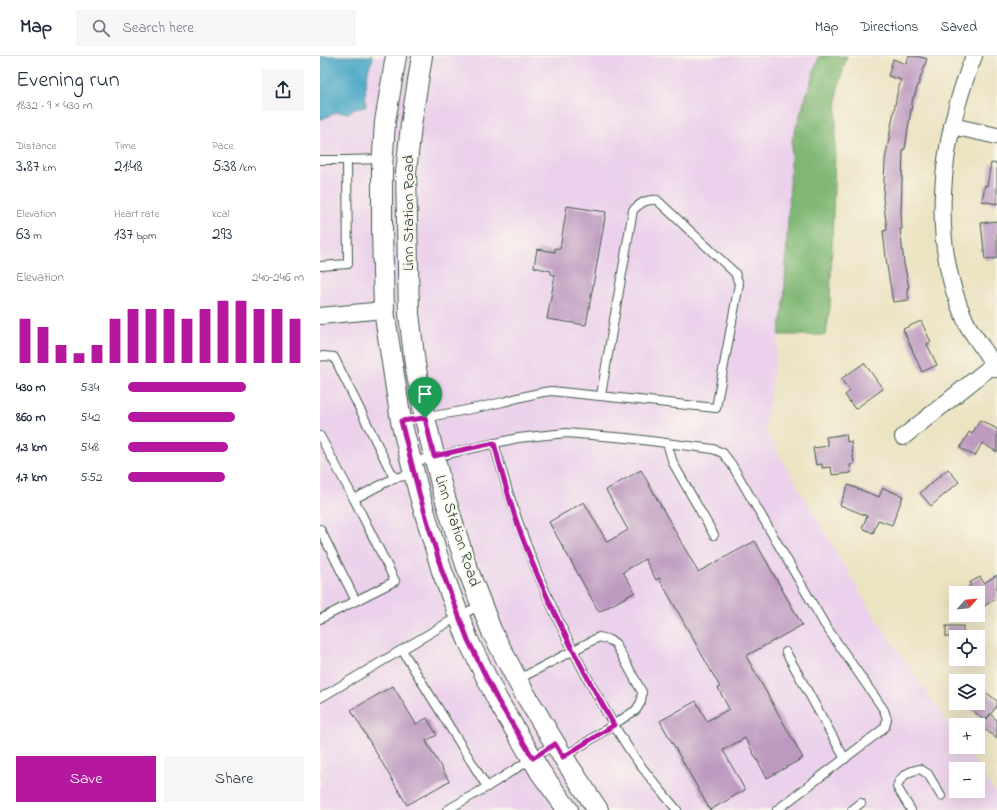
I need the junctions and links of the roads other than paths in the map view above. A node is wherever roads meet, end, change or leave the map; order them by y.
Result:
1 (396, 56) edge
2 (422, 56) edge
3 (974, 56) edge
4 (952, 126) junction
5 (997, 136) edge
6 (383, 159) junction
7 (320, 160) edge
8 (347, 160) junction
9 (320, 266) edge
10 (384, 310) junction
11 (320, 316) edge
12 (320, 358) edge
13 (995, 367) edge
14 (601, 395) junction
15 (425, 418) junction
16 (401, 421) junction
17 (320, 436) edge
18 (903, 437) dead end
19 (494, 443) junction
20 (667, 443) junction
21 (434, 456) junction
22 (413, 468) junction
23 (394, 478) junction
24 (354, 498) junction
25 (320, 529) edge
26 (714, 535) dead end
27 (356, 601) junction
28 (481, 604) junction
29 (459, 616) junction
30 (320, 619) edge
31 (402, 650) junction
32 (572, 651) junction
33 (786, 652) dead end
34 (517, 680) junction
35 (320, 698) edge
36 (614, 725) junction
37 (559, 751) junction
38 (533, 758) junction
39 (845, 758) junction
40 (487, 787) junction
41 (941, 796) dead end
42 (861, 804) dead end
43 (447, 810) edge
44 (568, 810) edge
45 (598, 810) edge
46 (677, 810) edge
47 (778, 810) edge
48 (852, 810) edge
49 (911, 810) edge

1 - 6 street, Linn Station Road
2 - 15 street, Linn Station Road
3 - 4 street
4 - 5 street
4 - 13 street
6 - 8 lane
6 - 10 street, Linn Station Road
7 - 8 lane
8 - 9 lane
10 - 11 street
10 - 16 street, Linn Station Road
12 - 23 lane
13 - 18 street
14 - 14 lane
14 - 15 lane
15 - 16 lane
15 - 21 street, Linn Station Road
16 - 22 street, Linn Station Road
17 - 24 lane
19 - 20 lane
19 - 21 lane
19 - 32 lane
20 - 26 lane
20 - 39 lane
21 - 22 lane
21 - 28 street, Linn Station Road
22 - 23 lane
22 - 29 street, Linn Station Road
23 - 24 lane
24 - 27 lane
25 - 27 lane
27 - 30 lane
28 - 29 lane
28 - 34 street, Linn Station Road
29 - 31 lane
29 - 38 street, Linn Station Road
31 - 35 lane
31 - 40 lane
32 - 34 lane
32 - 36 lane
32 - 36 lane
33 - 39 lane
34 - 37 street, Linn Station Road
36 - 37 lane
36 - 46 lane
37 - 38 lane
37 - 45 street, Linn Station Road
38 - 40 lane
38 - 44 street, Linn Station Road
39 - 47 lane
40 - 43 lane
41 - 49 lane
42 - 48 lane

